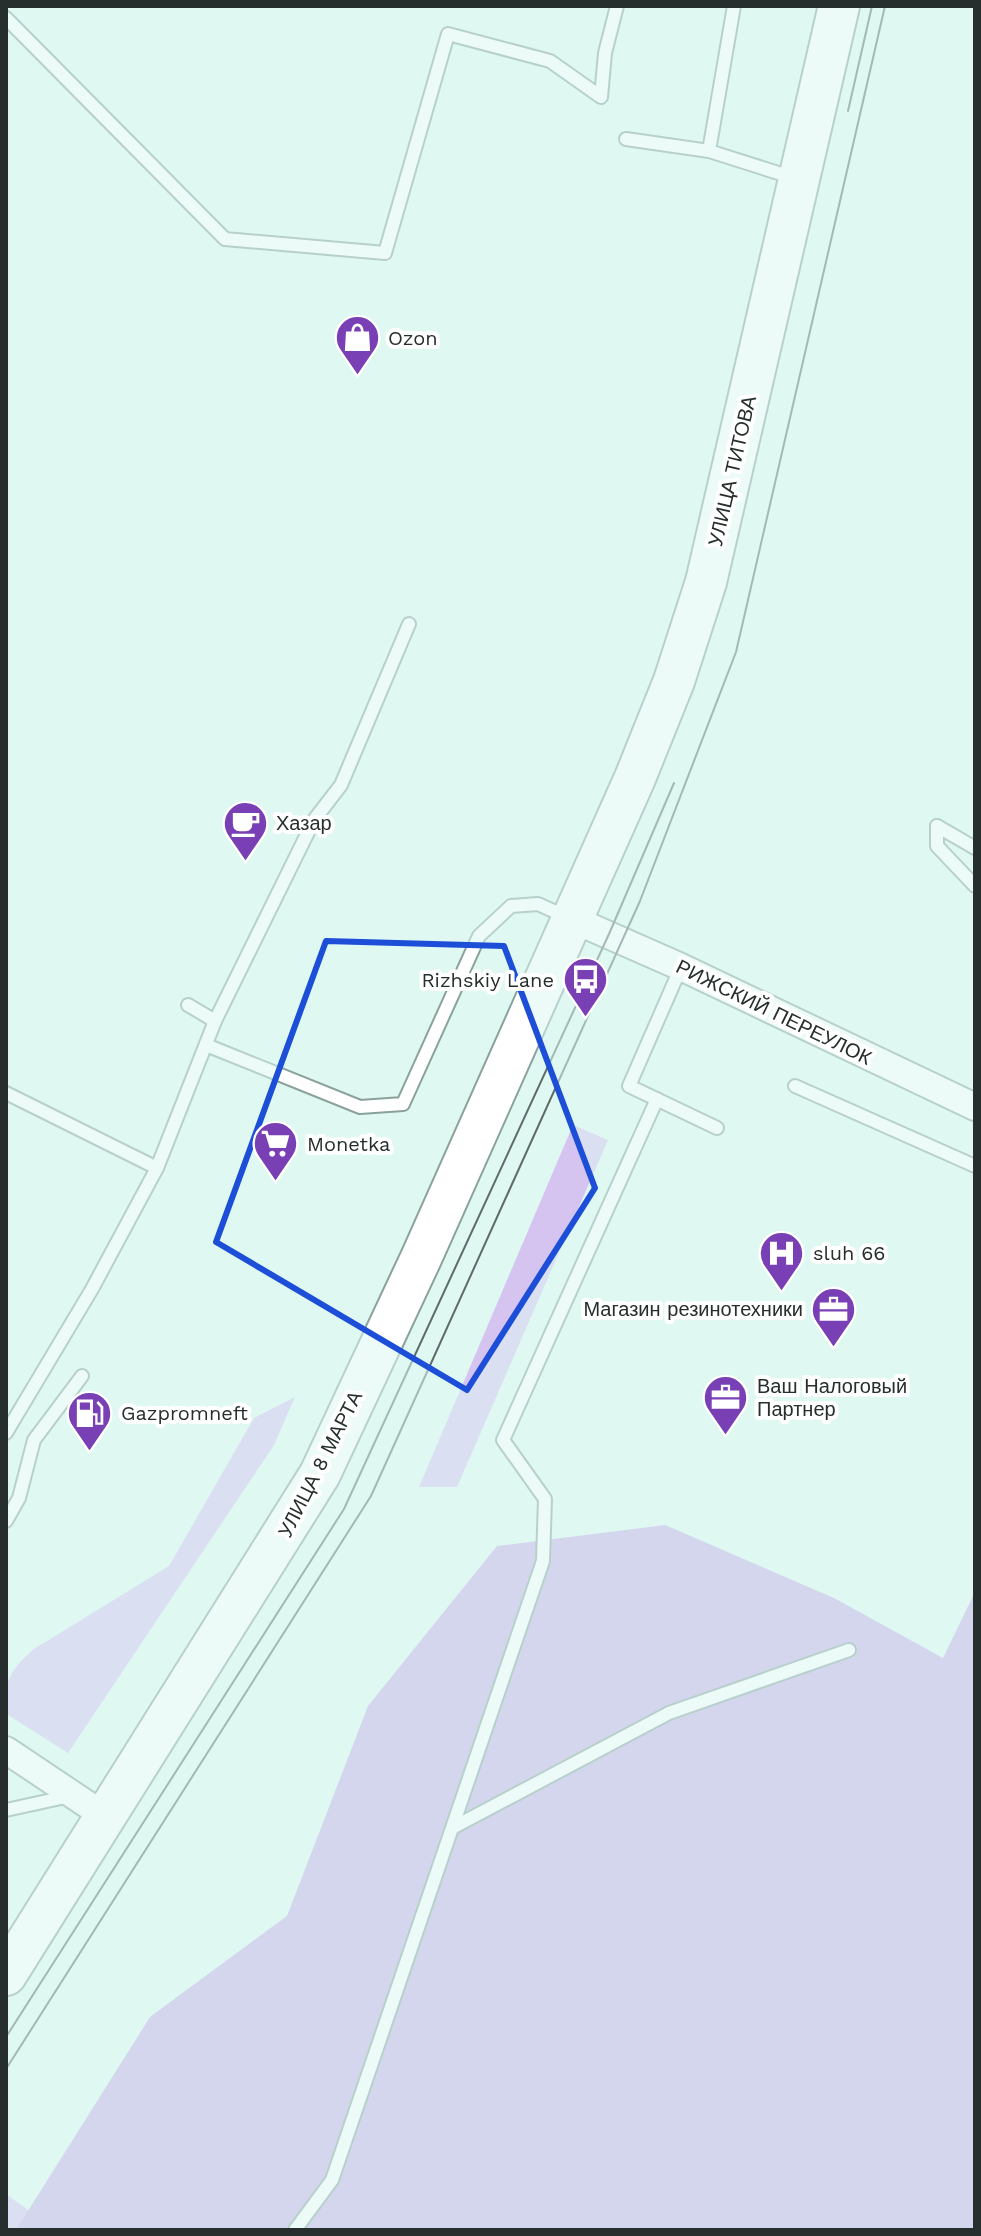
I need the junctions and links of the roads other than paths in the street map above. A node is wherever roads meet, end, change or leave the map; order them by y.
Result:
1 (617, 6) edge
2 (734, 6) edge
3 (839, 6) edge
4 (6, 18) edge
5 (626, 139) dead end
6 (709, 151) junction
7 (800, 180) junction
8 (409, 624) dead end
9 (975, 848) edge
10 (975, 886) edge
11 (572, 919) junction
12 (681, 967) junction
13 (188, 1005) dead end
14 (215, 1021) junction
15 (206, 1045) junction
16 (795, 1086) dead end
17 (6, 1093) edge
18 (657, 1099) junction
19 (975, 1107) edge
20 (717, 1128) dead end
21 (975, 1166) edge
22 (157, 1168) junction
23 (82, 1376) dead end
24 (6, 1433) edge
25 (6, 1521) edge
26 (849, 1650) dead end
27 (6, 1750) edge
28 (70, 1796) junction
29 (6, 1810) edge
30 (106, 1817) junction
31 (454, 1827) junction
32 (6, 1975) edge
33 (295, 2230) edge

1 - 4 lane
2 - 6 lane
3 - 7 main road, УЛИЦА ТИТОВА
5 - 6 lane
6 - 7 lane
7 - 11 main road, УЛИЦА ТИТОВА
8 - 14 lane
9 - 10 lane
11 - 12 street, РИЖСКИЙ ПЕРЕУЛОК
11 - 15 lane
11 - 30 main road, УЛИЦА 8 МАРТА
12 - 18 lane
12 - 19 street, РИЖСКИЙ ПЕРЕУЛОК
13 - 14 lane
14 - 15 lane
15 - 22 lane
16 - 21 lane
17 - 22 lane
18 - 20 lane
18 - 31 lane
22 - 24 lane
23 - 25 lane
26 - 31 lane
27 - 28 street
28 - 29 lane
28 - 30 street
30 - 32 main road, УЛИЦА 8 МАРТА
31 - 33 lane

